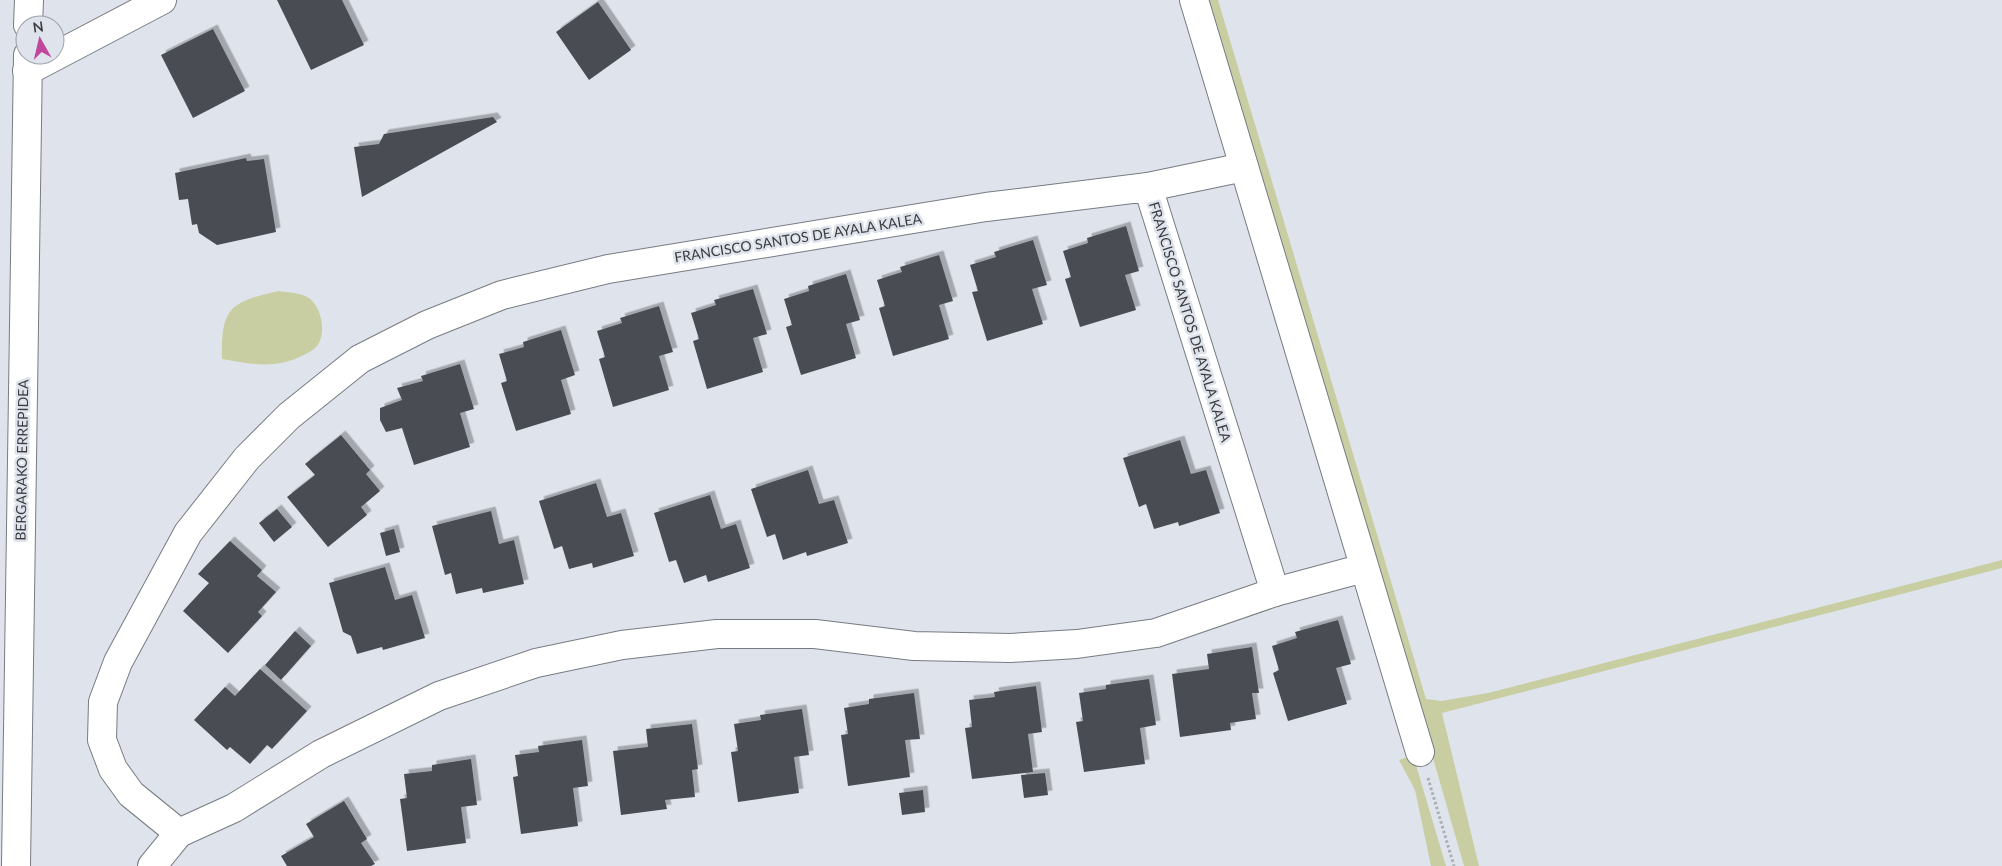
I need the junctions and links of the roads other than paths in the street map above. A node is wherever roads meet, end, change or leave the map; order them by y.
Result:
1 (29, 0) edge
2 (162, 0) edge
3 (1194, 0) edge
4 (28, 15) edge
5 (65, 46) edge
6 (28, 65) edge
7 (1244, 167) junction
8 (1148, 187) junction
9 (1364, 568) junction
10 (1275, 592) junction
11 (1420, 752) road end
12 (179, 833) junction
13 (16, 866) edge
14 (152, 866) edge

1 - 4 street
2 - 5 street
3 - 7 street
6 - 13 street, BERGARAKO ERREPIDEA
7 - 8 street
7 - 9 street
8 - 10 street, FRANCISCO SANTOS DE AYALA KALEA
8 - 12 street, FRANCISCO SANTOS DE AYALA KALEA
9 - 10 street
9 - 11 street
10 - 12 street
12 - 14 street

